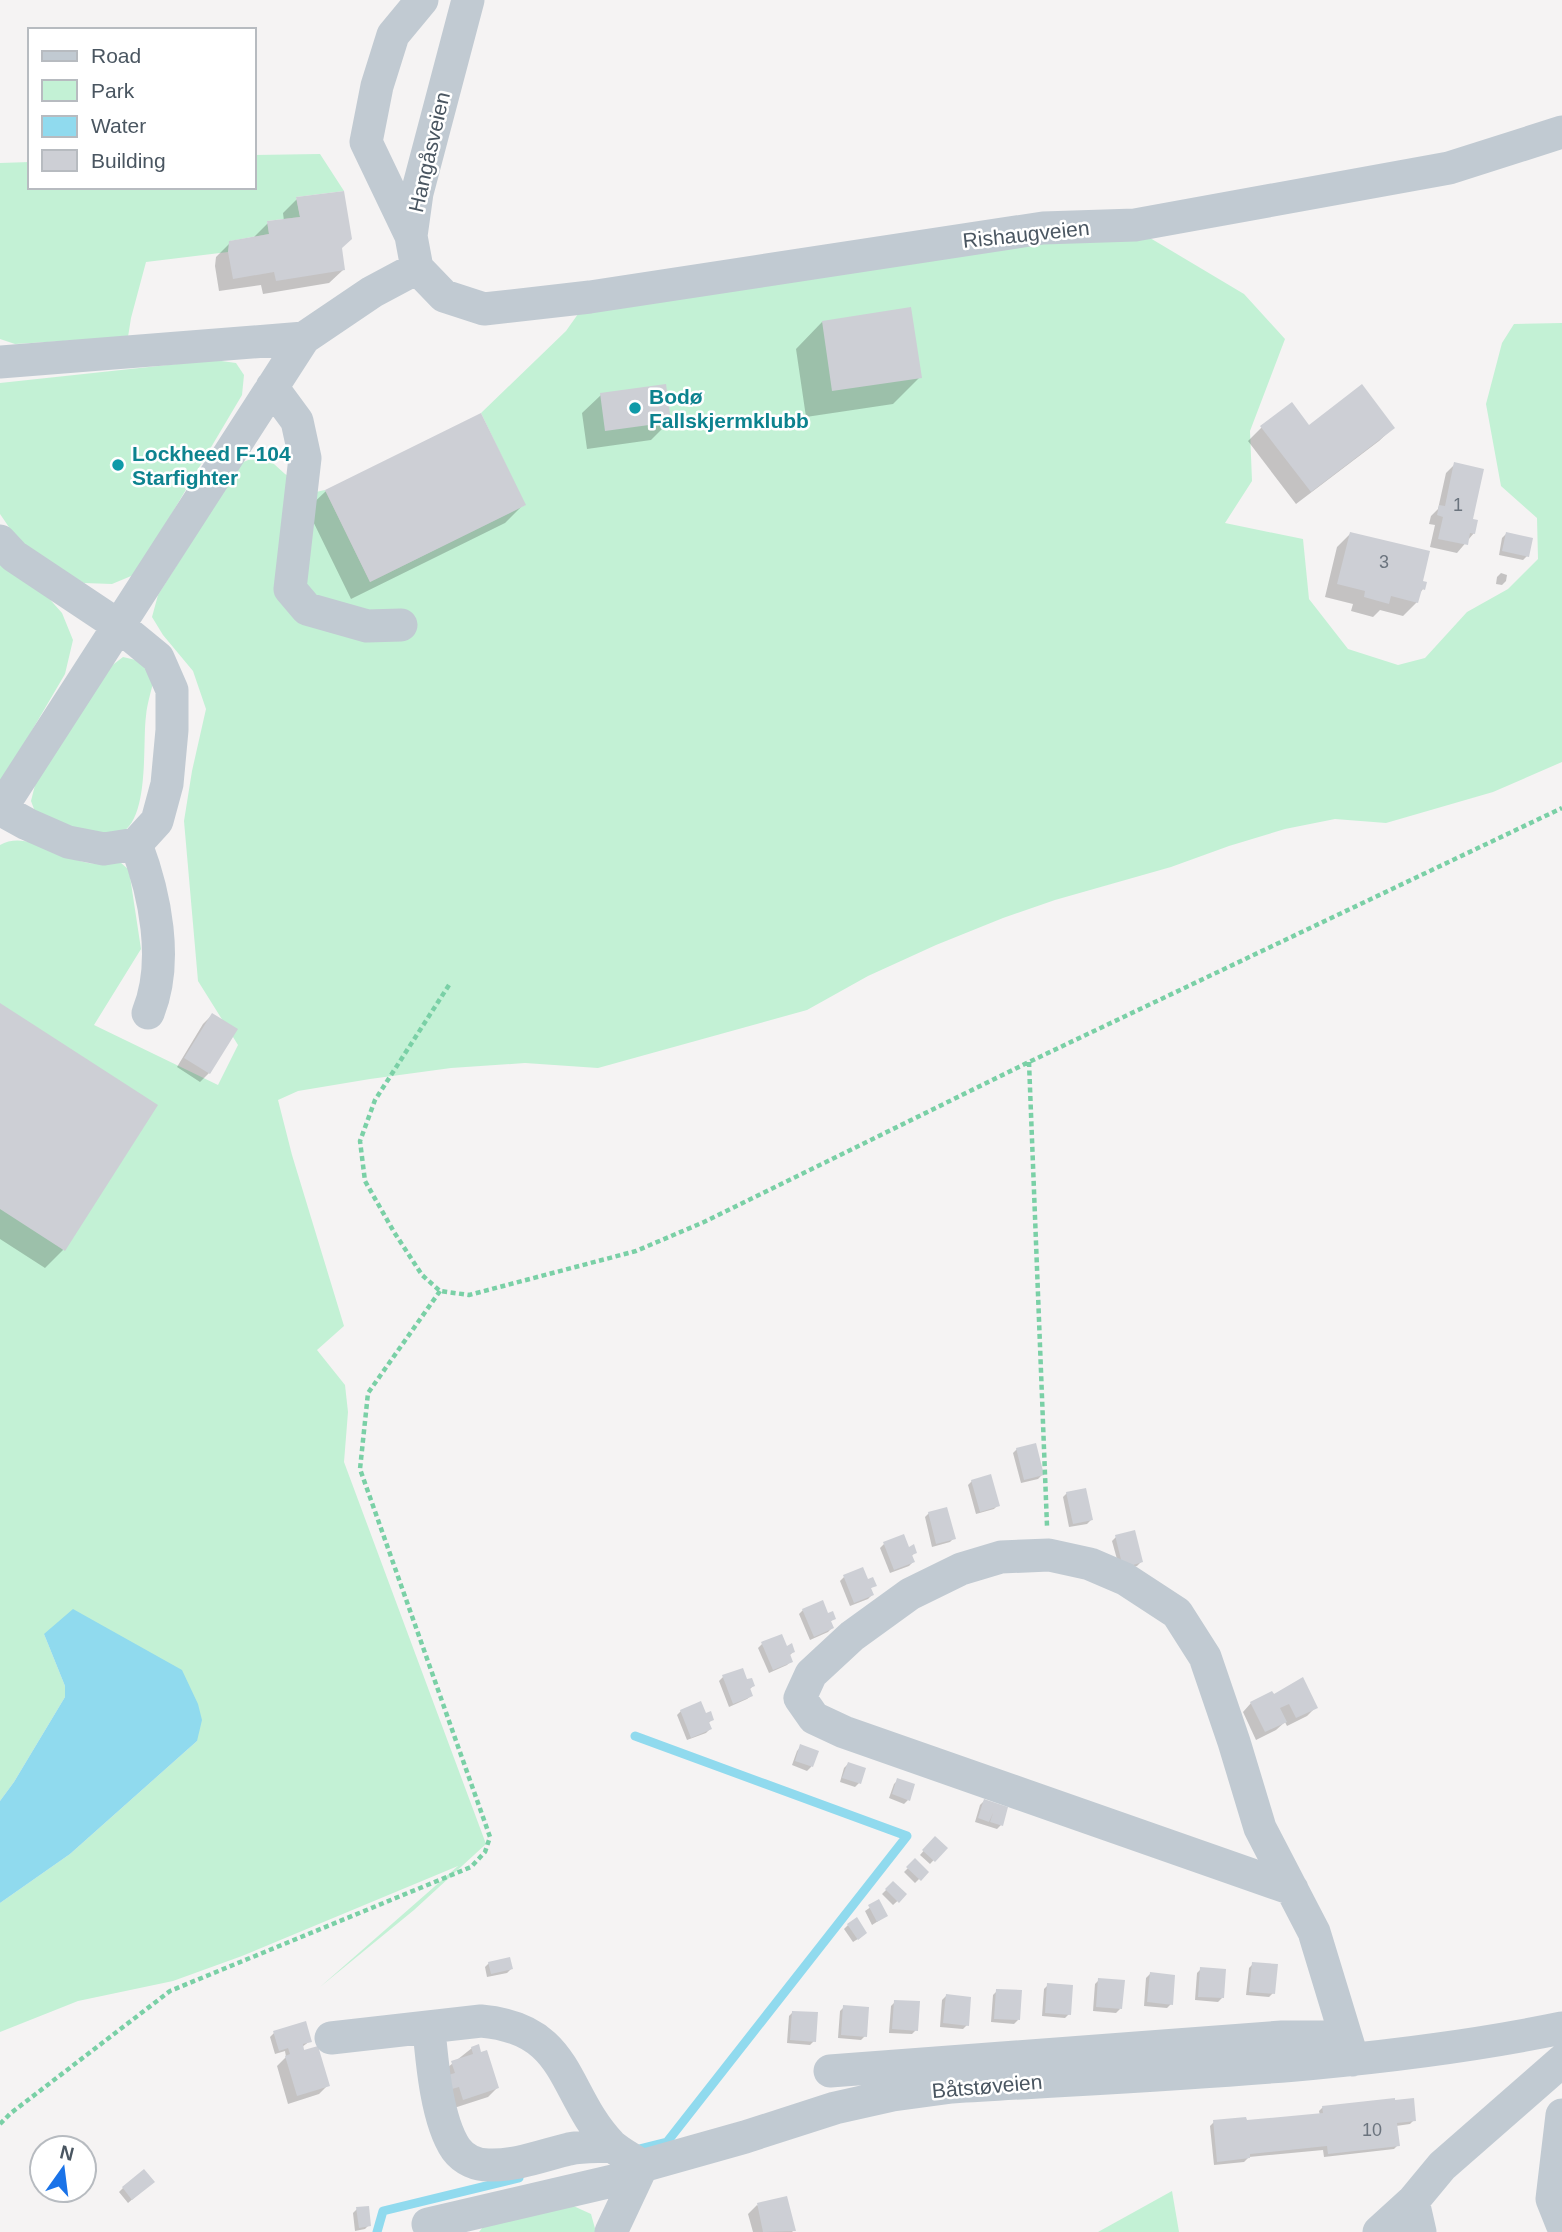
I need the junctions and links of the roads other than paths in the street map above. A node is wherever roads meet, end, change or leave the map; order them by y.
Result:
1 (422, 0) edge
2 (468, 0) edge
3 (1562, 132) edge
4 (411, 236) junction
5 (417, 268) junction
6 (304, 338) junction
7 (0, 362) edge
8 (272, 387) junction
9 (0, 541) edge
10 (401, 625) dead end
11 (119, 626) junction
12 (0, 810) edge
13 (136, 844) junction
14 (148, 1013) dead end
15 (1292, 1889) junction
16 (1562, 2028) edge
17 (429, 2029) junction
18 (331, 2038) dead end
19 (1350, 2048) junction
20 (1562, 2061) edge
21 (830, 2071) dead end
22 (1562, 2115) edge
23 (612, 2146) junction
24 (642, 2166) junction
25 (1416, 2216) edge
26 (428, 2224) dead end
27 (1562, 2224) edge
28 (611, 2232) edge
29 (1379, 2232) edge

1 - 4 street
2 - 4 street, Hangåsveien
3 - 5 street, Rishaugveien
4 - 5 street, Hangåsveien
5 - 6 street
6 - 7 street
6 - 8 street
8 - 10 street
8 - 11 street
9 - 11 street
11 - 12 street
11 - 13 street
12 - 13 street
13 - 14 street
15 - 15 street
15 - 19 street
16 - 19 street, Båtstøveien
17 - 18 street
17 - 23 street
17 - 23 street
19 - 21 street
19 - 24 street, Båtstøveien
20 - 25 street
22 - 27 street
23 - 24 street
24 - 26 street, Båtstøveien
24 - 28 street
25 - 29 street

